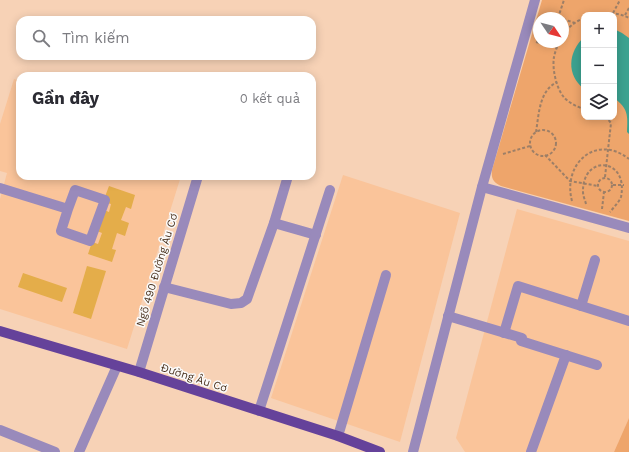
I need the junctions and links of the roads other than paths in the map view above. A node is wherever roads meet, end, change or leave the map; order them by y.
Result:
1 (535, 0) edge
2 (197, 180) edge
3 (287, 180) edge
4 (482, 187) junction
5 (2, 188) edge
6 (330, 190) dead end
7 (68, 208) junction
8 (274, 222) junction
9 (629, 228) edge
10 (316, 235) junction
11 (595, 260) dead end
12 (386, 275) dead end
13 (164, 287) junction
14 (580, 306) junction
15 (448, 316) junction
16 (629, 321) edge
17 (0, 331) edge
18 (504, 333) junction
19 (566, 355) junction
20 (597, 365) dead end
21 (117, 366) junction
22 (139, 372) junction
23 (260, 411) junction
24 (0, 430) edge
25 (338, 436) junction
26 (55, 452) edge
27 (78, 452) edge
28 (377, 452) edge
29 (412, 452) edge
30 (531, 452) edge

1 - 4 street
2 - 13 street, Ngõ 490 Đường Âu Cơ
3 - 8 street
4 - 9 street
4 - 15 street
5 - 7 street
6 - 10 street
7 - 7 street
8 - 10 street
8 - 13 street
10 - 23 street
11 - 14 street
12 - 25 street
13 - 22 street, Ngõ 490 Đường Âu Cơ
14 - 16 street
14 - 18 street
15 - 18 street
15 - 29 street
17 - 21 main road, Đường Âu Cơ
18 - 19 street
19 - 20 street
19 - 30 street
21 - 22 main road, Đường Âu Cơ
21 - 27 street
22 - 23 main road, Đường Âu Cơ
23 - 25 main road, Đường Âu Cơ
24 - 26 street
25 - 28 main road, Đường Âu Cơ

